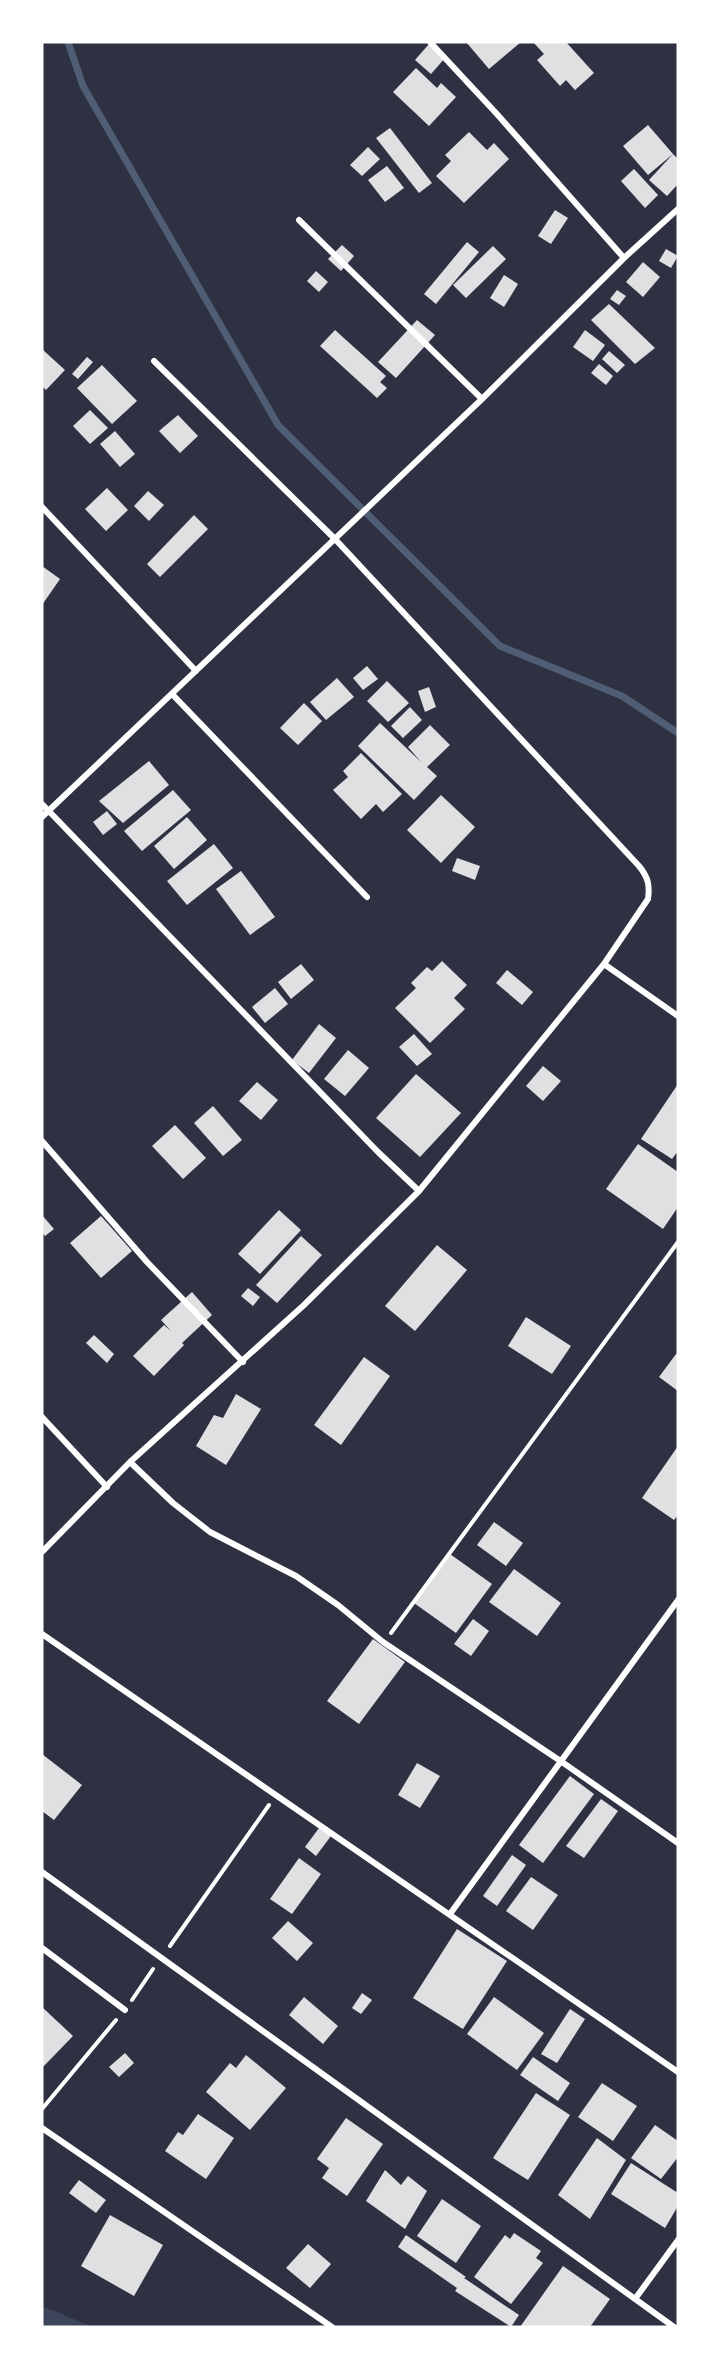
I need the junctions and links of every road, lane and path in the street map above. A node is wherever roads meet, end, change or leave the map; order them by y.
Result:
1 (430, 42) edge
2 (678, 209) edge
3 (299, 220) dead end
4 (624, 258) junction
5 (154, 361) dead end
6 (482, 399) junction
7 (42, 507) edge
8 (335, 539) junction
9 (196, 671) junction
10 (172, 694) junction
11 (42, 804) edge
12 (49, 811) junction
13 (42, 817) edge
14 (367, 897) dead end
15 (604, 964) junction
16 (678, 1016) edge
17 (42, 1142) edge
18 (419, 1191) junction
19 (678, 1242) edge
20 (243, 1362) junction
21 (42, 1417) edge
22 (130, 1462) junction
23 (107, 1486) junction
24 (42, 1552) edge
25 (678, 1600) edge
26 (42, 1634) edge
27 (384, 1642) junction
28 (562, 1762) junction
29 (678, 1843) edge
30 (42, 1872) edge
31 (450, 1914) junction
32 (42, 1948) edge
33 (125, 2010) dead end
34 (678, 2072) edge
35 (42, 2128) edge
36 (678, 2240) edge
37 (635, 2299) junction
38 (332, 2327) edge
39 (675, 2327) edge

1 - 4 street
2 - 4 street
3 - 6 street
4 - 6 street
5 - 8 street
6 - 8 street
7 - 9 street
8 - 9 street
8 - 15 street
9 - 10 street
10 - 12 street
10 - 14 street
11 - 12 street
12 - 13 street
12 - 18 street
15 - 16 street
15 - 18 street
17 - 20 street
18 - 20 street
19 - 27 path
20 - 22 street
21 - 23 street
22 - 23 street
22 - 27 street
23 - 24 street
25 - 28 street
26 - 31 street
27 - 28 street
28 - 29 street
28 - 31 street
30 - 37 street
31 - 34 street
32 - 33 street
35 - 38 street
36 - 37 street
37 - 39 street

